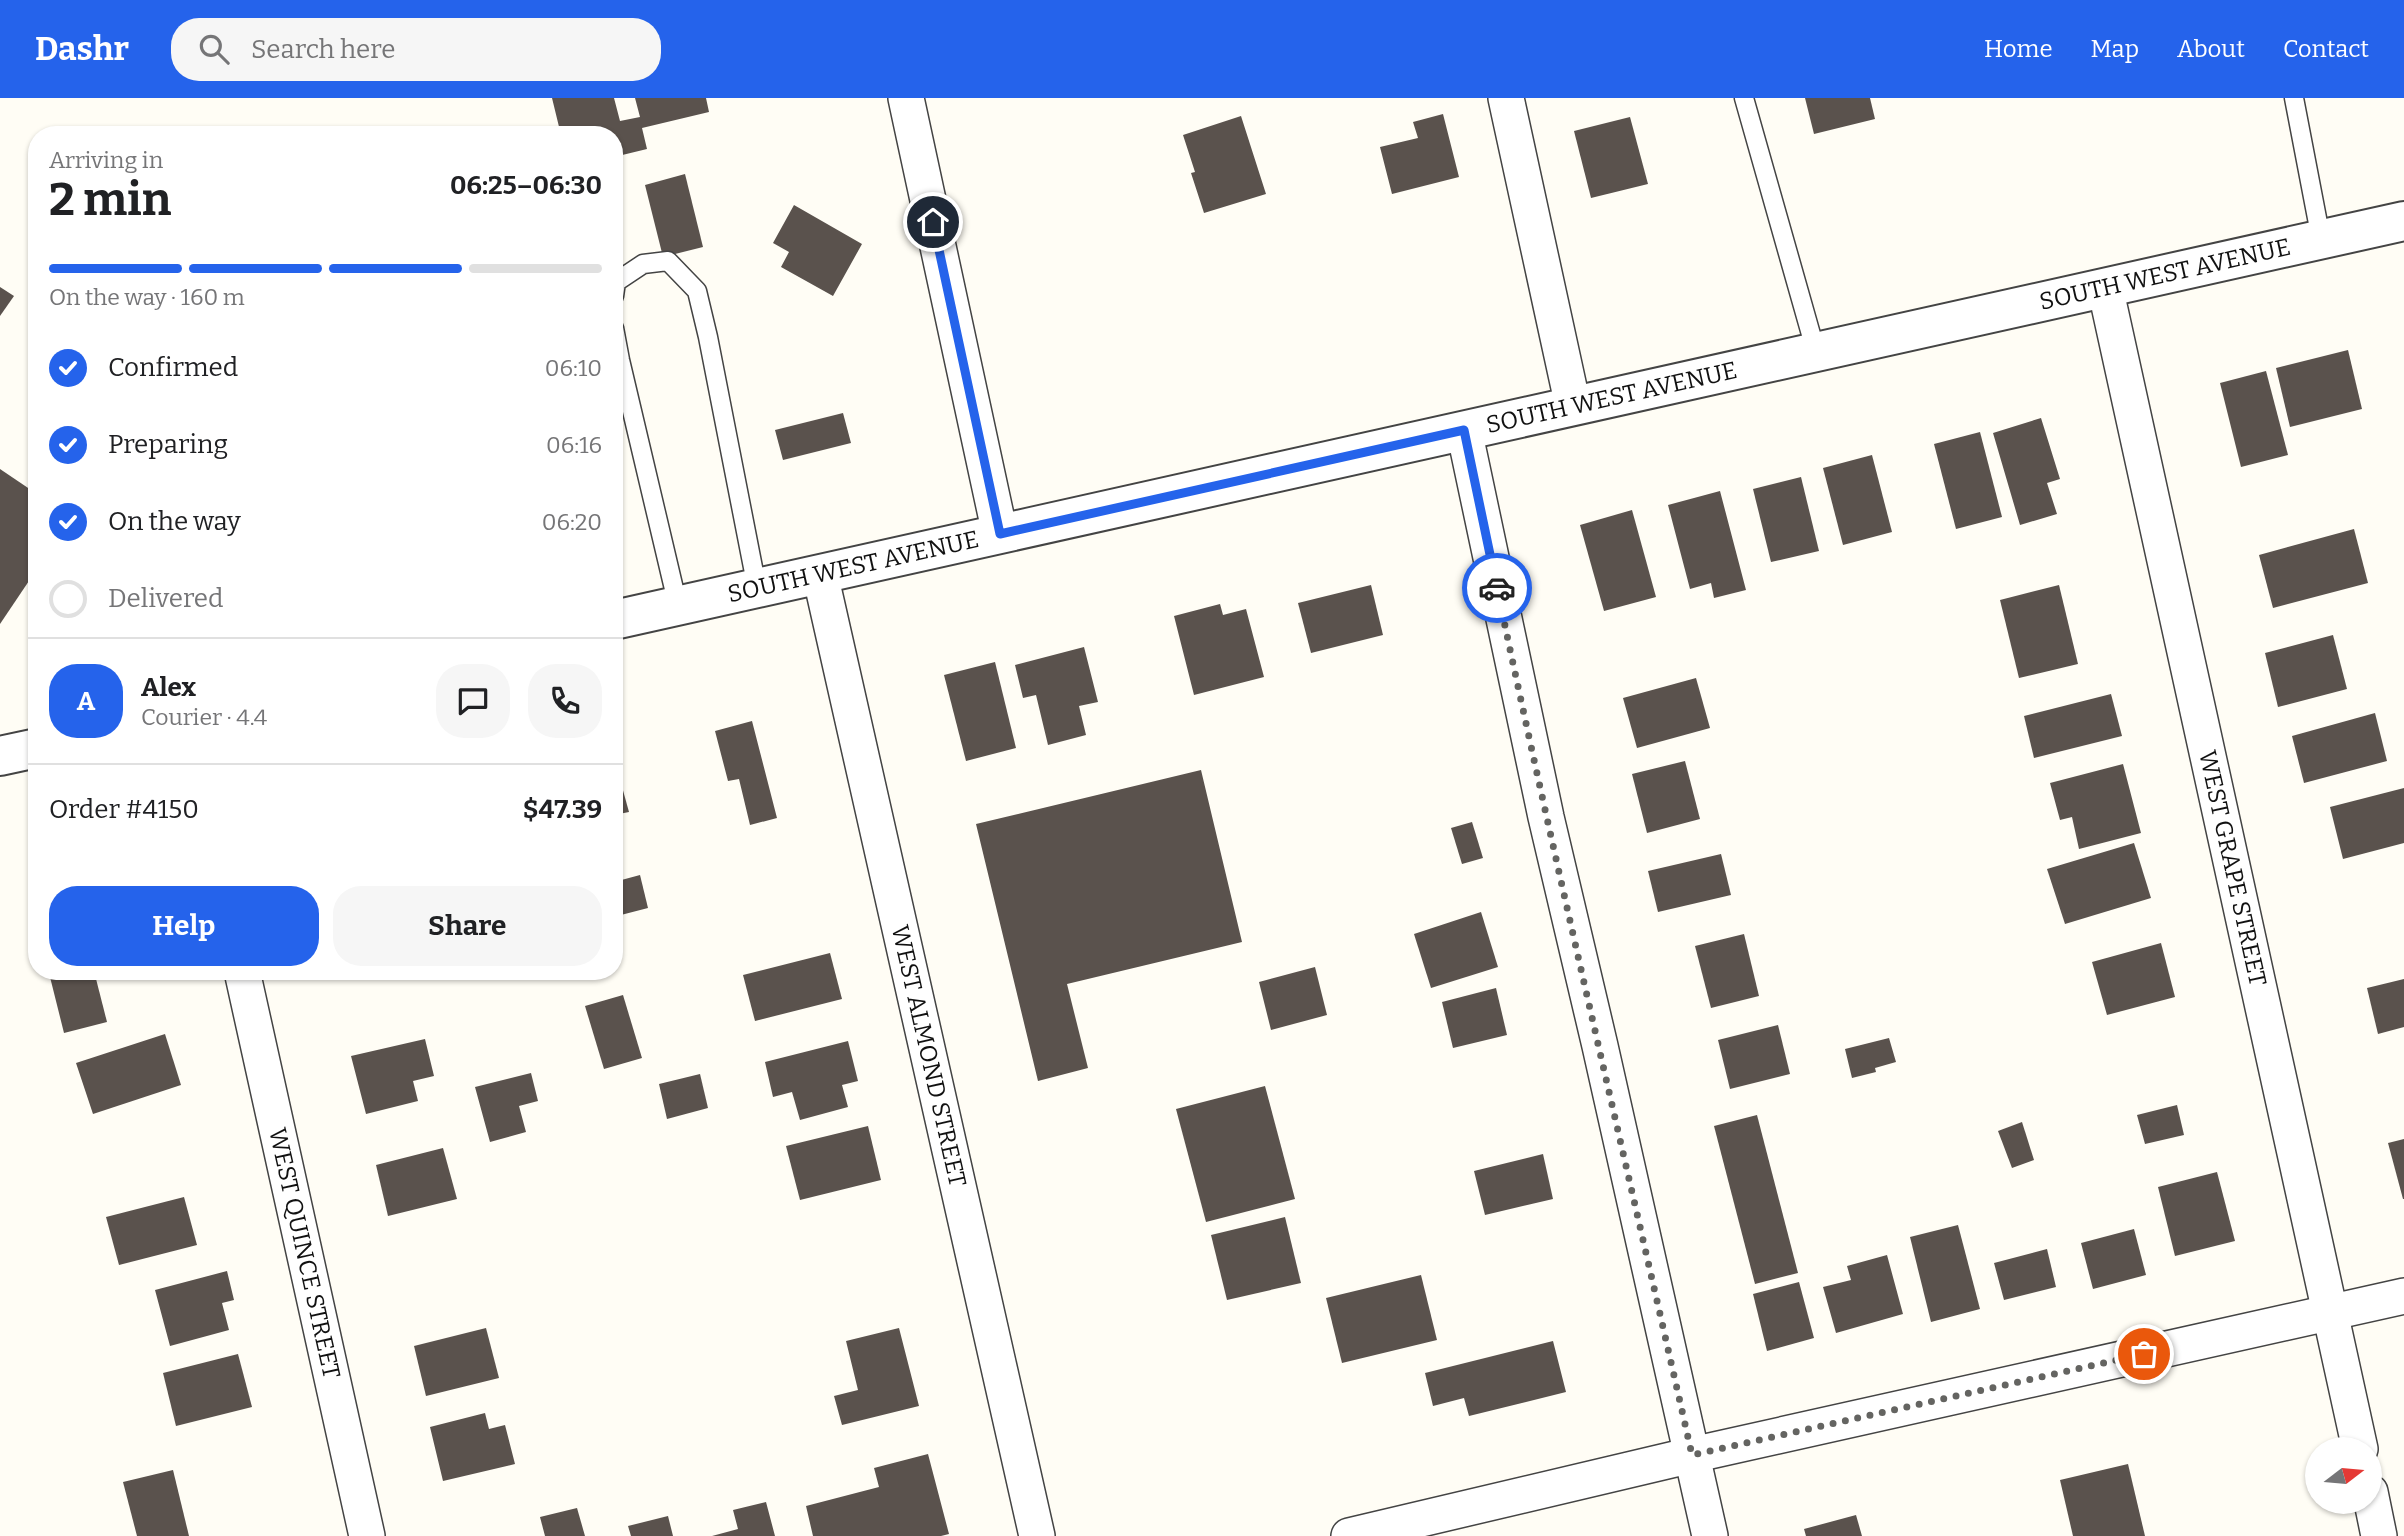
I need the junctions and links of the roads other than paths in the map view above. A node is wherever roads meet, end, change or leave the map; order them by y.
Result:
1 (906, 98) edge
2 (1506, 98) edge
3 (1744, 98) edge
4 (2294, 98) edge
5 (2404, 221) edge
6 (2321, 239) junction
7 (623, 278) edge
8 (2105, 287) junction
9 (1816, 352) junction
10 (623, 370) edge
11 (1573, 406) junction
12 (1464, 430) junction
13 (1000, 534) junction
14 (820, 574) junction
15 (757, 588) junction
16 (678, 606) junction
17 (623, 618) edge
18 (28, 750) edge
19 (0, 756) edge
20 (244, 980) edge
21 (2404, 1296) edge
22 (2331, 1312) junction
23 (2357, 1437) edge
24 (1692, 1455) junction
25 (2374, 1514) edge
26 (367, 1536) edge
27 (1037, 1536) edge
28 (1349, 1536) edge
29 (1710, 1536) edge
30 (2379, 1536) edge

1 - 13 street
2 - 11 street
3 - 9 lane
4 - 6 lane
5 - 6 street, SOUTH WEST AVENUE
6 - 8 street, SOUTH WEST AVENUE
7 - 15 lane
8 - 9 street, SOUTH WEST AVENUE
8 - 22 street, WEST GRAPE STREET
9 - 11 street, SOUTH WEST AVENUE
10 - 16 lane
11 - 12 street, SOUTH WEST AVENUE
12 - 13 street, SOUTH WEST AVENUE
12 - 24 street
13 - 14 street, SOUTH WEST AVENUE
14 - 15 street, SOUTH WEST AVENUE
14 - 27 street, WEST ALMOND STREET
15 - 16 street, SOUTH WEST AVENUE
16 - 17 street, SOUTH WEST AVENUE
18 - 19 street
20 - 26 street, WEST QUINCE STREET
21 - 22 street
22 - 23 street, WEST GRAPE STREET
22 - 24 street
24 - 28 street
24 - 29 street
25 - 30 street

